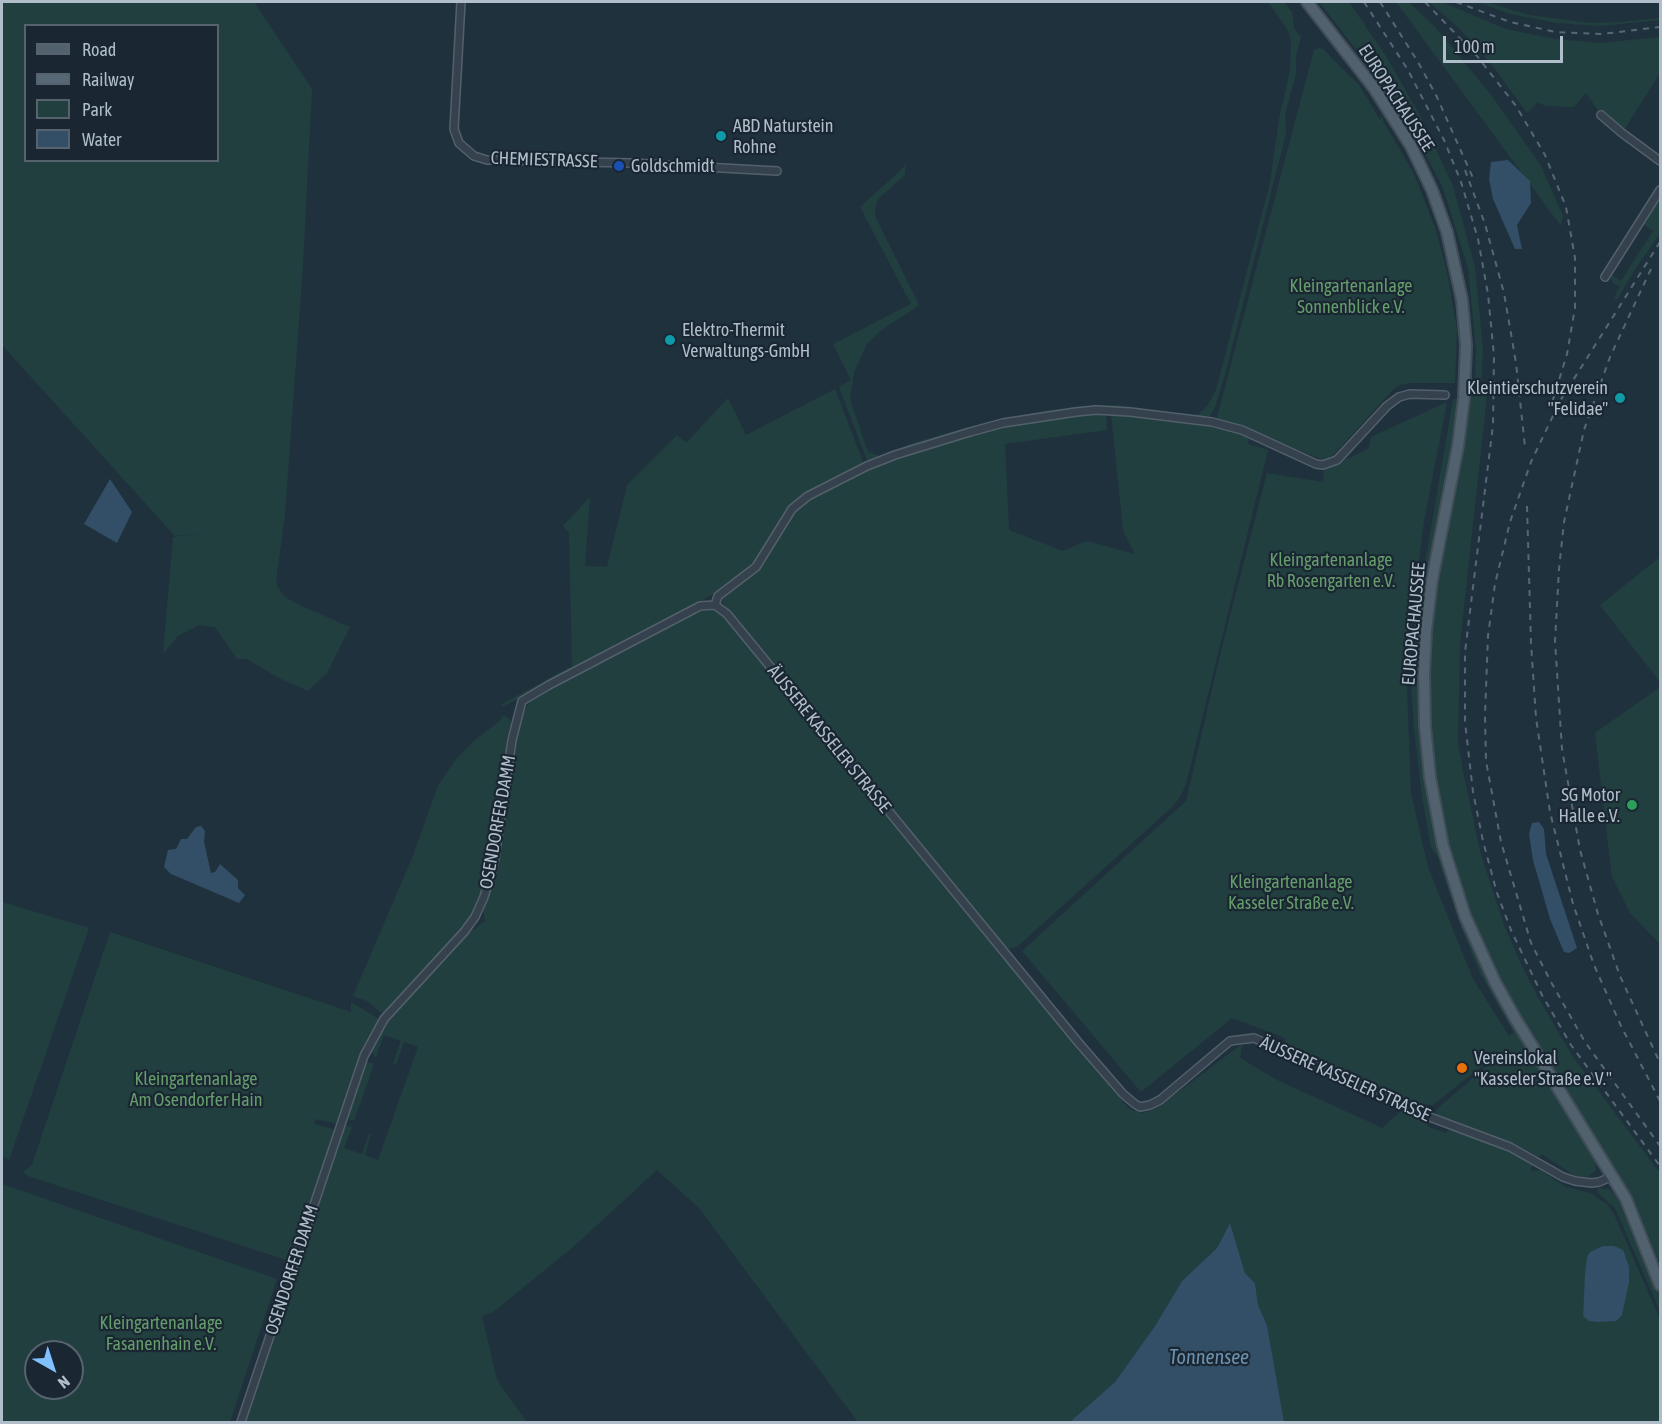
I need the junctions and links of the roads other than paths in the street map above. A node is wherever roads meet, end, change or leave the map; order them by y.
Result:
1 (461, 2) edge
2 (1307, 2) edge
3 (1602, 115) dead end
4 (1660, 161) edge
5 (777, 171) dead end
6 (1660, 190) edge
7 (1605, 277) dead end
8 (1445, 395) dead end
9 (715, 605) junction
10 (1613, 1176) junction
11 (1645, 1242) junction
12 (1660, 1269) edge
13 (1660, 1285) edge
14 (241, 1422) edge

1 - 5 street, CHEMIESTRASSE
2 - 10 main road, EUROPACHAUSSEE
3 - 4 street
6 - 7 street
8 - 9 street
9 - 10 street, ÄUSSERE KASSELER STRASSE
9 - 14 street, OSENDORFER DAMM
10 - 11 main road, EUROPACHAUSSEE
11 - 12 main road, EUROPACHAUSSEE
11 - 13 main road, EUROPACHAUSSEE

